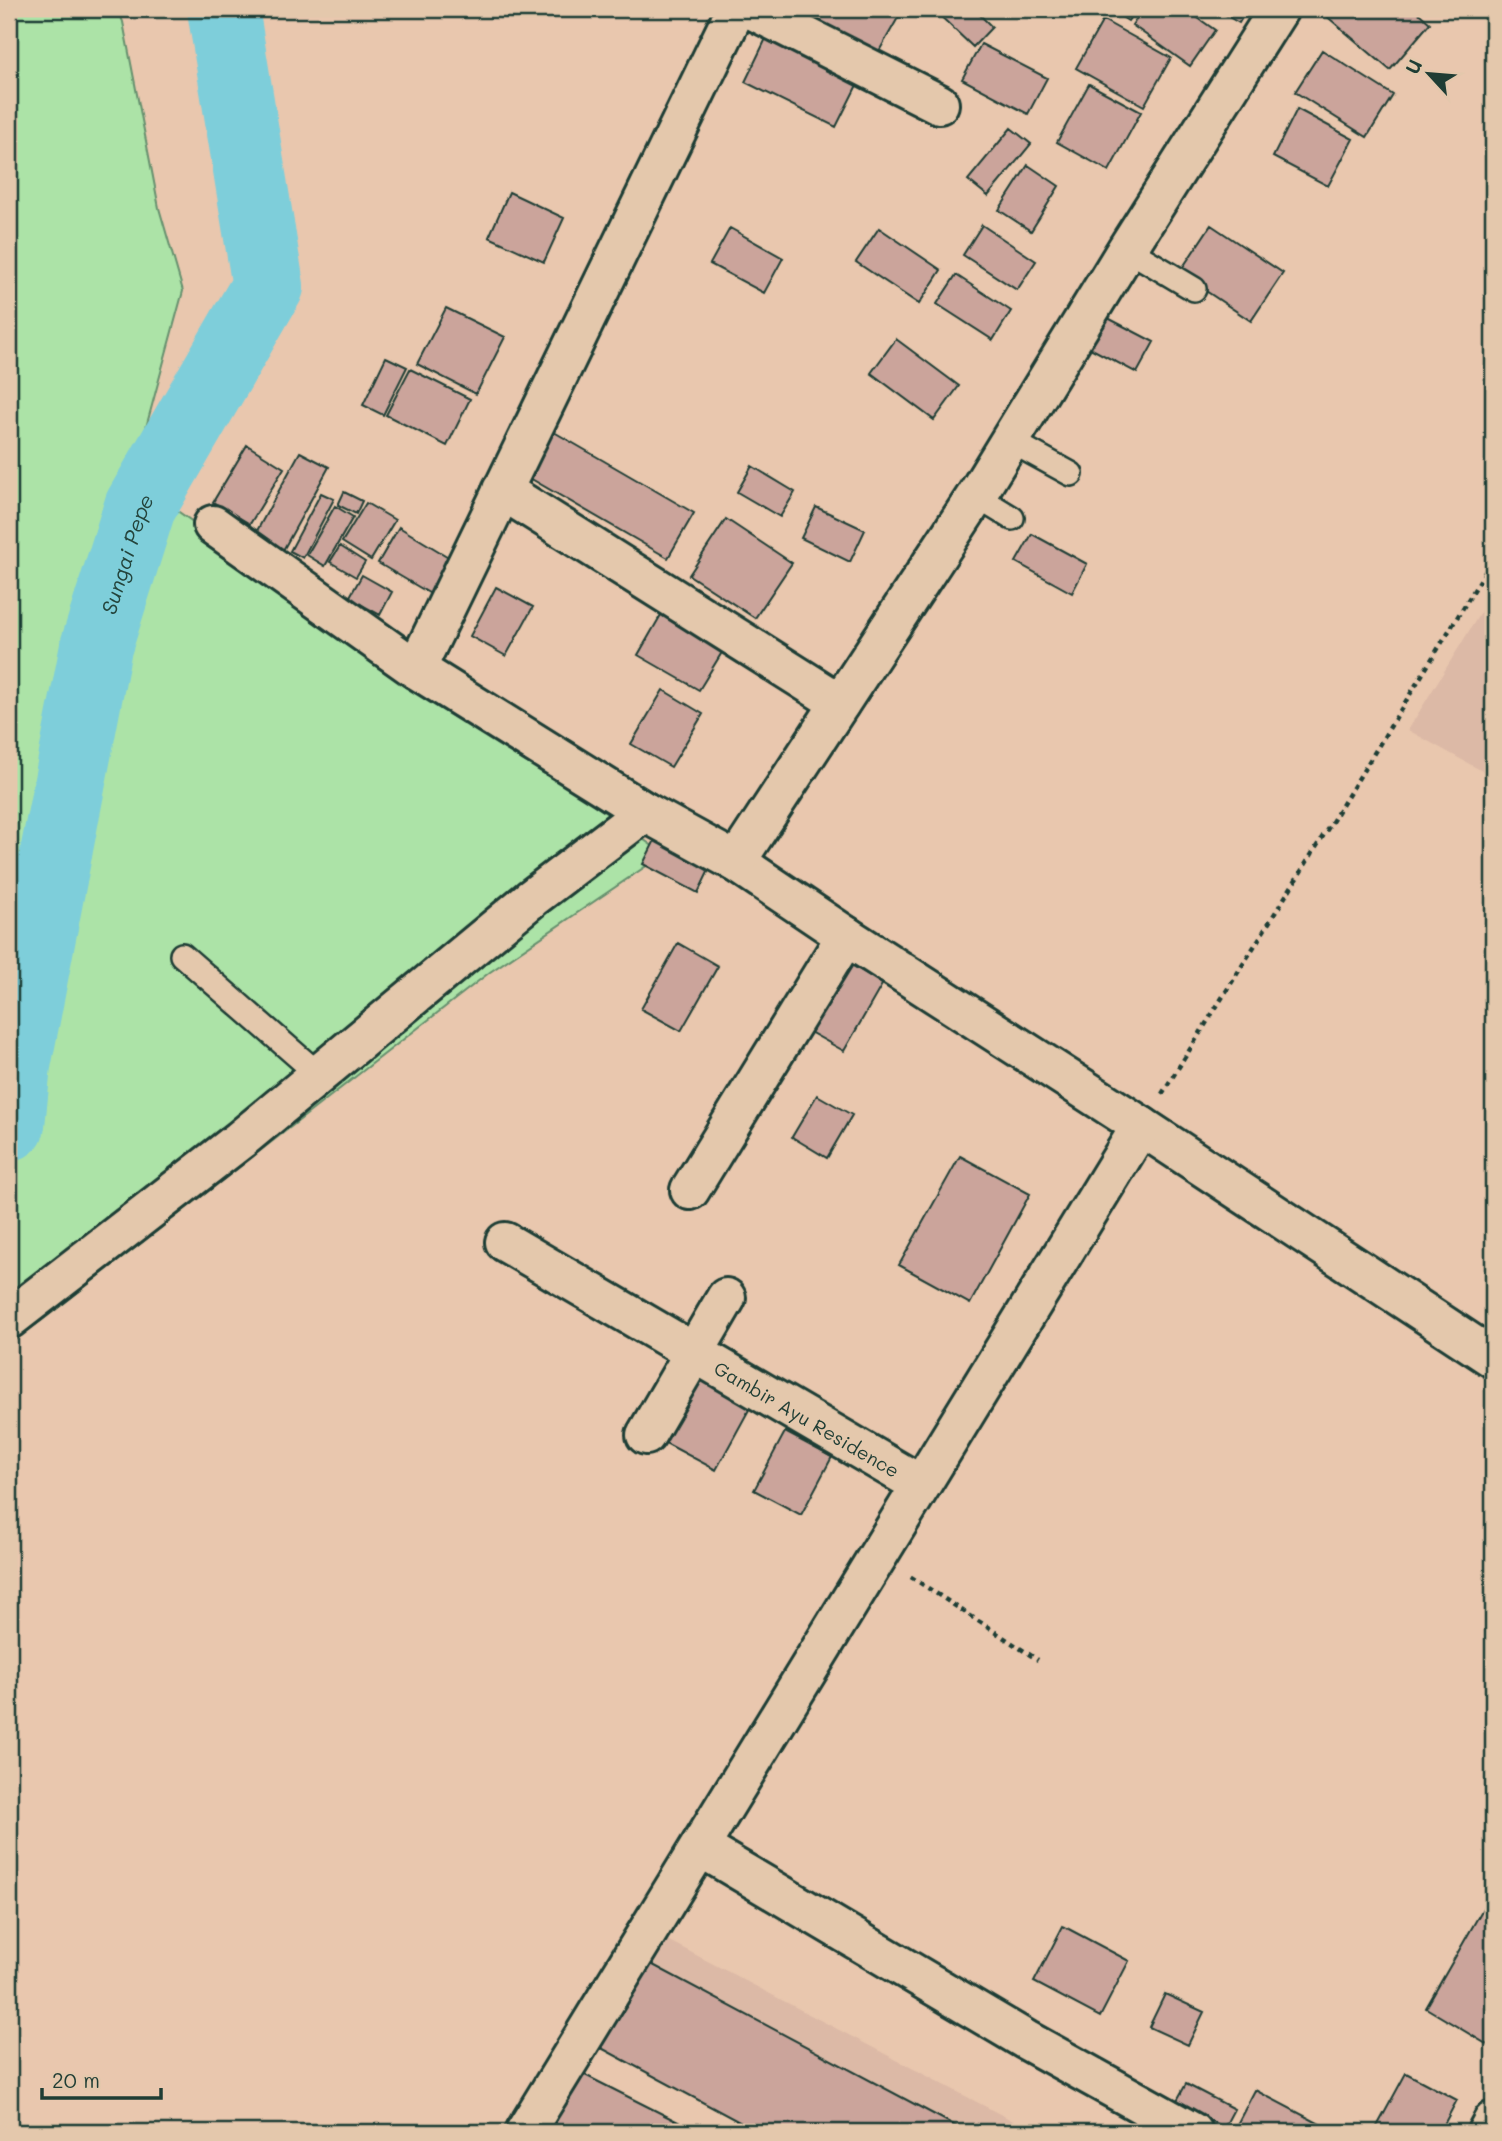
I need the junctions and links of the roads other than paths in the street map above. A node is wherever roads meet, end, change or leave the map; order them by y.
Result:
1 (736, 9) edge
2 (751, 9) edge
3 (1279, 9) edge
4 (939, 104) dead end
5 (1127, 249) junction
6 (1194, 289) dead end
7 (1009, 440) junction
8 (1071, 474) dead end
9 (502, 490) junction
10 (976, 496) junction
11 (1012, 518) dead end
12 (213, 525) dead end
13 (416, 669) junction
14 (840, 704) junction
15 (645, 812) junction
16 (736, 862) junction
17 (846, 936) junction
18 (182, 955) dead end
19 (318, 1074) junction
20 (1142, 1126) junction
21 (690, 1190) dead end
22 (505, 1242) dead end
23 (726, 1298) dead end
24 (19, 1311) edge
25 (694, 1353) junction
26 (1493, 1358) edge
27 (646, 1435) dead end
28 (921, 1485) junction
29 (700, 1847) junction
30 (1493, 2122) edge
31 (525, 2132) edge
32 (1192, 2132) edge
33 (1487, 2132) edge

1 - 9 street
2 - 4 street
3 - 5 street
5 - 6 lane
5 - 7 street
7 - 8 lane
7 - 10 street
9 - 13 street
9 - 14 street
10 - 11 lane
10 - 14 street
12 - 13 street
13 - 15 street
14 - 16 street
15 - 16 street
15 - 19 street
16 - 17 street
17 - 20 street
17 - 21 street
18 - 19 lane
19 - 24 street
20 - 26 street
20 - 28 street
22 - 25 street, Gambir Ayu Residence
23 - 25 street, Gambir Ayu Residence
25 - 27 street, Gambir Ayu Residence
25 - 28 street, Gambir Ayu Residence
28 - 29 street
29 - 31 street
29 - 32 street
30 - 33 street

